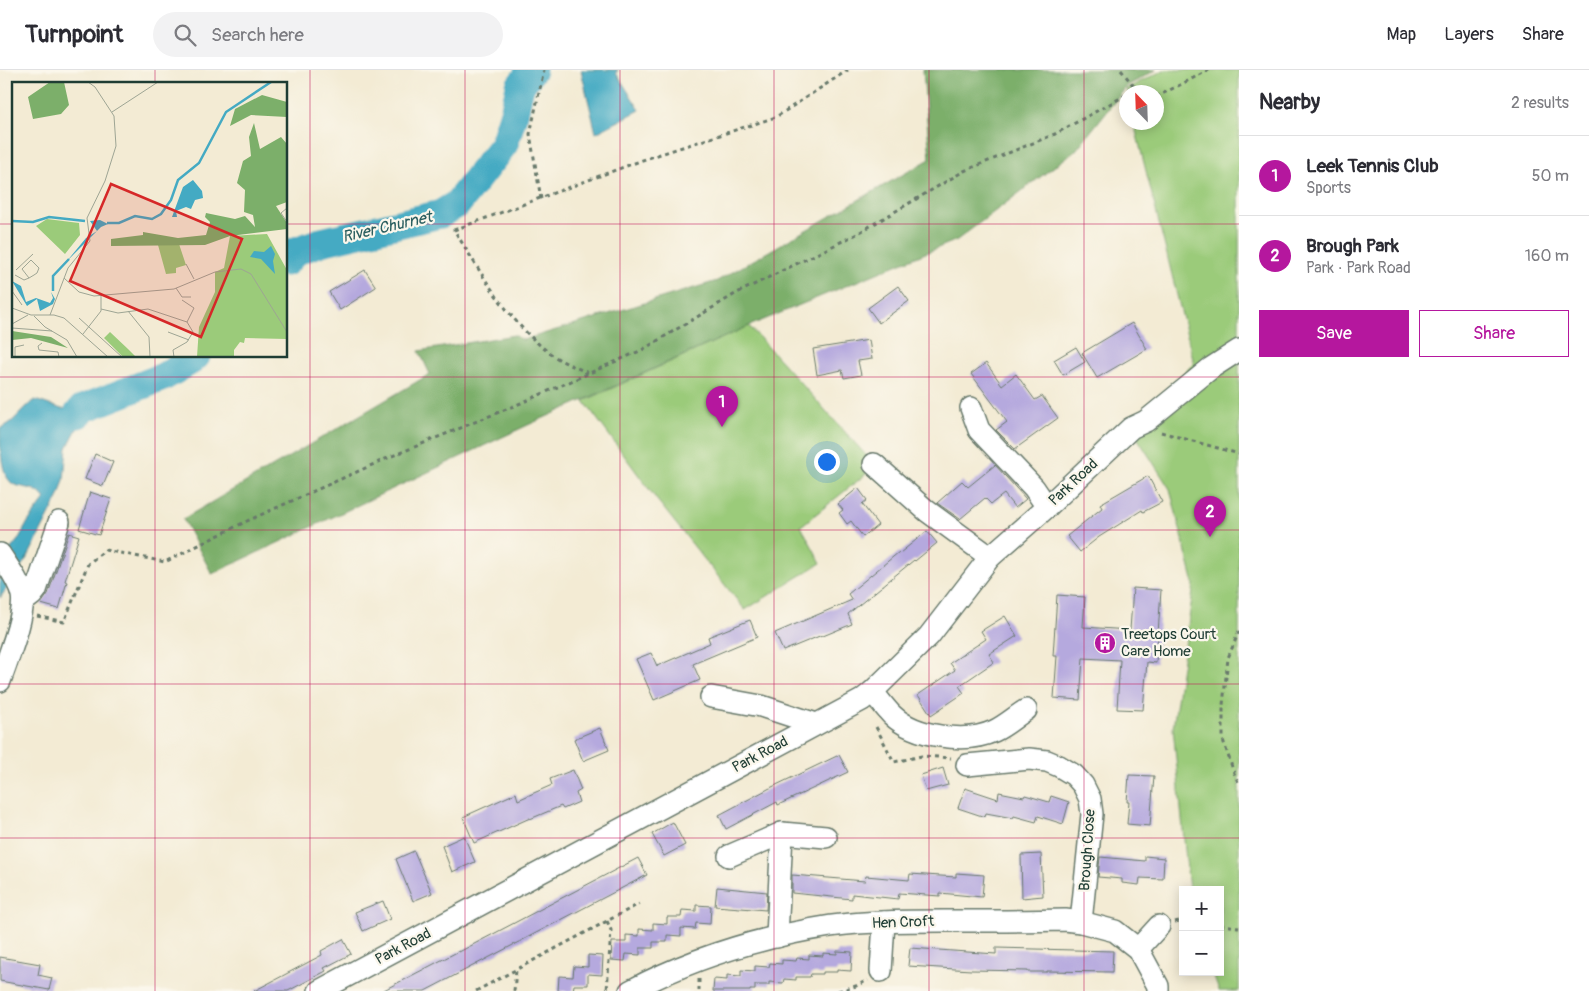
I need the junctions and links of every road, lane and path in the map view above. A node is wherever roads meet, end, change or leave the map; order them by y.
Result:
1 (544, 70) edge
2 (848, 70) edge
3 (1121, 70) edge
4 (1210, 70) edge
5 (1132, 85) edge
6 (1164, 93) edge
7 (1119, 99) edge
8 (541, 199) junction
9 (1239, 350) edge
10 (589, 373) junction
11 (970, 408) dead end
12 (1138, 425) junction
13 (1239, 454) edge
14 (874, 464) dead end
15 (1047, 507) junction
16 (59, 522) dead end
17 (0, 554) edge
18 (990, 557) junction
19 (22, 608) junction
20 (1239, 631) edge
21 (0, 681) edge
22 (872, 692) junction
23 (711, 696) dead end
24 (1026, 710) dead end
25 (816, 724) junction
26 (967, 765) dead end
27 (1239, 784) edge
28 (782, 833) junction
29 (826, 837) dead end
30 (729, 856) dead end
31 (638, 904) dead end
32 (606, 921) junction
33 (884, 922) junction
34 (1081, 922) junction
35 (1224, 925) edge
36 (1159, 926) dead end
37 (1239, 927) edge
38 (776, 937) junction
39 (1138, 950) junction
40 (516, 970) junction
41 (876, 975) joint
42 (1158, 989) edge
43 (320, 991) edge
44 (476, 991) edge
45 (514, 991) edge
46 (607, 991) edge
47 (630, 991) edge
48 (838, 991) edge

1 - 8 path
2 - 8 path
3 - 5 path
4 - 6 path
7 - 10 path
8 - 10 path
9 - 12 street, Park Road
10 - 19 path
11 - 15 street
12 - 13 path
12 - 15 street, Park Road
14 - 18 street
15 - 18 street, Park Road
16 - 19 street
17 - 19 street
18 - 22 street, Park Road
19 - 21 street
20 - 27 path
22 - 24 street
22 - 25 street, Park Road
23 - 25 street
25 - 43 street, Park Road
26 - 34 street, Brough Close
28 - 29 street
28 - 30 street
28 - 38 street
31 - 32 path
32 - 40 path
32 - 46 path
33 - 34 street, Hen Croft
33 - 38 street, Hen Croft
33 - 41 street
34 - 39 street, Hen Croft
35 - 37 path
36 - 39 street
38 - 47 street, Hen Croft
39 - 42 street, Hen Croft
40 - 44 path
40 - 45 path
41 - 48 path

